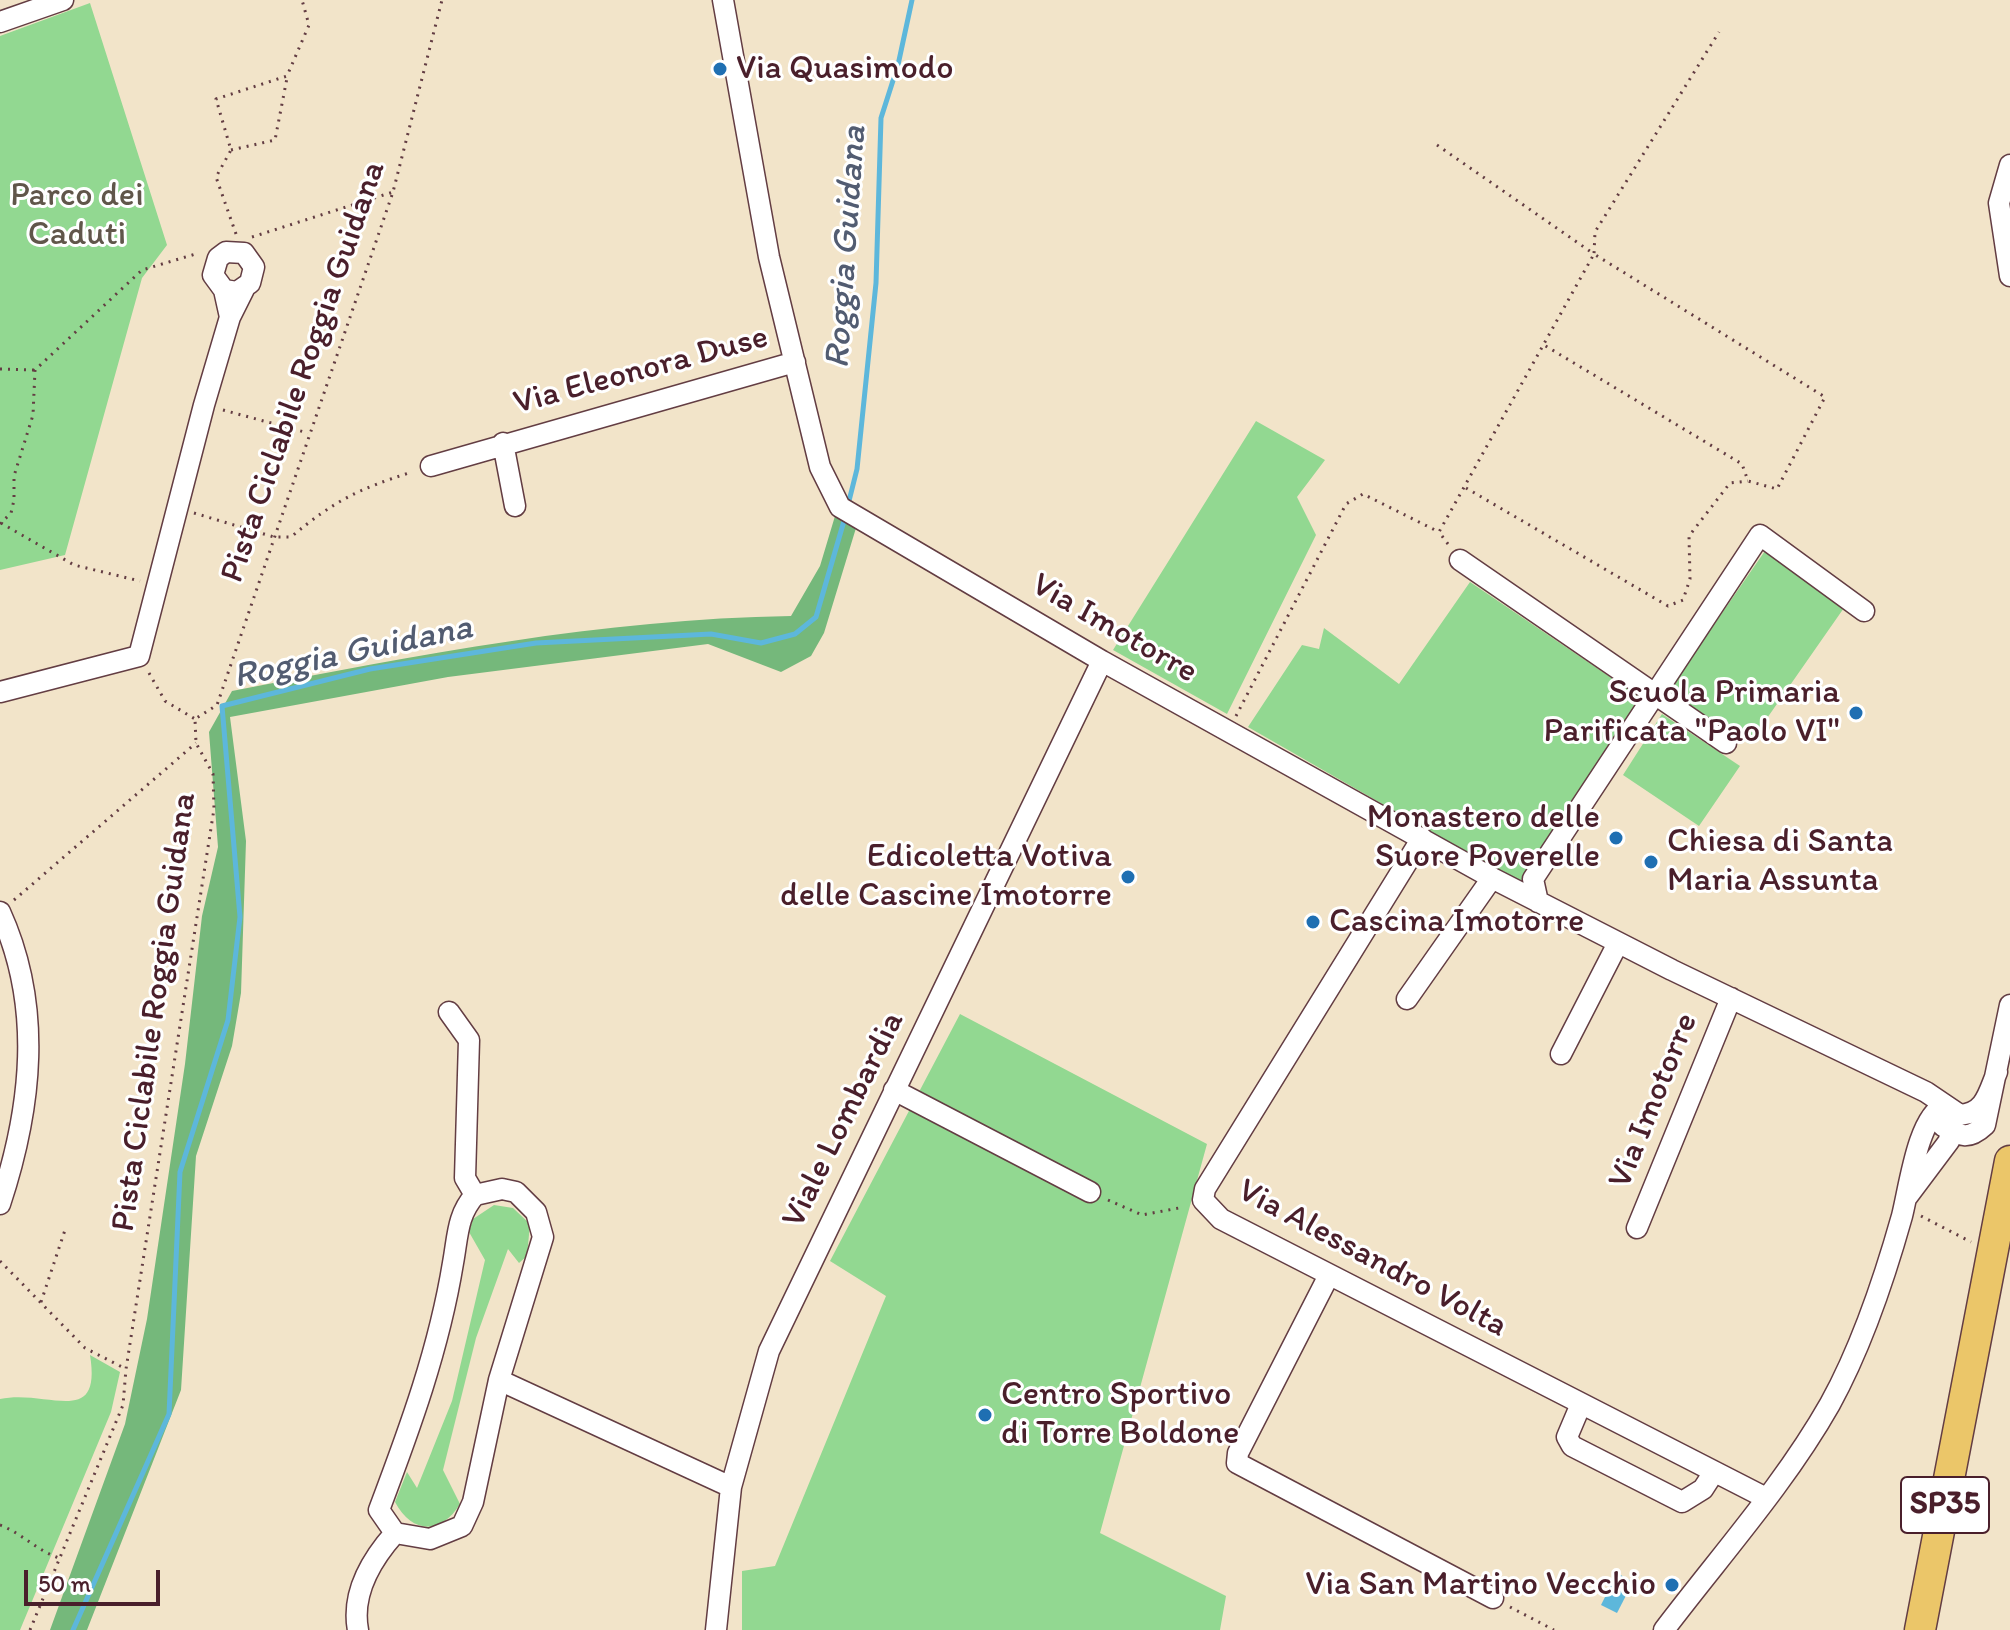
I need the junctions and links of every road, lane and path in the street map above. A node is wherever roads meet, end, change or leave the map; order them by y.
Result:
1 (63, 0) edge
2 (302, 0) edge
3 (442, 0) edge
4 (723, 0) edge
5 (0, 22) edge
6 (1719, 32) dead end
7 (287, 76) junction
8 (1437, 145) dead end
9 (231, 150) junction
10 (2010, 165) edge
11 (393, 192) junction
12 (201, 252) dead end
13 (1594, 254) junction
14 (2010, 276) edge
15 (234, 290) dead end
16 (1544, 345) junction
17 (795, 362) junction
18 (0, 369) edge
19 (35, 370) junction
20 (204, 405) junction
21 (309, 433) junction
22 (503, 443) junction
23 (431, 466) joint
24 (1748, 481) junction
25 (1466, 488) junction
26 (515, 506) dead end
27 (177, 508) junction
28 (0, 524) edge
29 (1439, 532) junction
30 (274, 537) junction
31 (1460, 560) joint
32 (158, 586) junction
33 (1864, 611) dead end
34 (139, 656) junction
35 (1102, 661) junction
36 (0, 692) edge
37 (1655, 695) junction
38 (195, 719) junction
39 (1229, 731) junction
40 (196, 743) junction
41 (1726, 743) dead end
42 (1422, 838) junction
43 (1492, 878) junction
44 (1538, 902) junction
45 (0, 912) edge
46 (1618, 943) junction
47 (1731, 998) junction
48 (1407, 999) dead end
49 (2010, 1005) edge
50 (449, 1012) dead end
51 (1561, 1054) dead end
52 (1997, 1072) junction
53 (894, 1090) junction
54 (1938, 1110) junction
55 (1952, 1132) junction
56 (2010, 1161) edge
57 (1090, 1192) joint
58 (475, 1195) junction
59 (1205, 1203) junction
60 (0, 1204) edge
61 (1905, 1205) junction
62 (1637, 1228) dead end
63 (65, 1230) dead end
64 (1982, 1248) dead end
65 (0, 1261) edge
66 (1332, 1277) junction
67 (41, 1302) junction
68 (126, 1369) junction
69 (499, 1380) junction
70 (1581, 1404) junction
71 (1714, 1472) junction
72 (731, 1487) junction
73 (1766, 1498) junction
74 (0, 1525) edge
75 (395, 1533) junction
76 (59, 1558) junction
77 (1493, 1598) joint
78 (30, 1630) edge
79 (358, 1630) edge
80 (716, 1630) edge
81 (1554, 1630) edge
82 (1664, 1630) edge
83 (1920, 1630) edge

1 - 5 street
2 - 7 path
3 - 11 path, Pista Ciclabile Roggia Guidana
4 - 17 street
6 - 13 path
7 - 9 path
7 - 9 path
8 - 13 path
9 - 11 path
10 - 14 street
11 - 21 path, Pista Ciclabile Roggia Guidana
12 - 19 path
13 - 16 path
13 - 24 path
15 - 20 street
16 - 24 path
16 - 25 path
17 - 22 street, Via Eleonora Duse
17 - 35 street, Via Imotorre
18 - 19 path
19 - 28 path
20 - 21 path
20 - 27 street
21 - 30 path, Pista Ciclabile Roggia Guidana
22 - 23 street, Via Eleonora Duse
22 - 26 street, Via Eleonora Duse
23 - 30 path
24 - 25 path
25 - 29 path
27 - 30 path
27 - 32 street
28 - 32 path
29 - 31 path
29 - 39 path
30 - 38 path, Pista Ciclabile Roggia Guidana
31 - 37 street
32 - 34 street
33 - 37 street
34 - 36 street
34 - 38 path
35 - 39 street, Via Imotorre
35 - 53 street, Viale Lombardia
37 - 41 street
37 - 44 street
38 - 40 path, Pista Ciclabile Roggia Guidana
39 - 42 street, Via Imotorre
40 - 45 path
40 - 68 path, Pista Ciclabile Roggia Guidana
42 - 43 street, Via Imotorre
42 - 59 street, Via Alessandro Volta
43 - 44 street, Via Imotorre
43 - 48 street
44 - 46 street, Via Imotorre
45 - 60 street
46 - 47 street, Via Imotorre
46 - 51 street
47 - 54 street, Via Imotorre
47 - 62 street, Via Imotorre
49 - 52 street
50 - 58 street
52 - 54 street
52 - 55 street
53 - 57 street
53 - 72 street, Viale Lombardia
54 - 55 street
54 - 61 street
55 - 61 street
56 - 83 highway, SP35
57 - 59 path
58 - 69 street
58 - 75 street
59 - 66 street, Via Alessandro Volta
61 - 64 path
61 - 73 street
63 - 67 path
65 - 67 path
66 - 70 street, Via Alessandro Volta
66 - 77 street
67 - 68 path
68 - 76 path, Pista Ciclabile Roggia Guidana
69 - 72 street
69 - 75 street
70 - 71 street, Via Alessandro Volta
70 - 71 street
71 - 73 street, Via Alessandro Volta
72 - 80 street, Viale Lombardia
73 - 82 street
74 - 76 path
75 - 79 street
76 - 78 path, Pista Ciclabile Roggia Guidana
77 - 81 path

